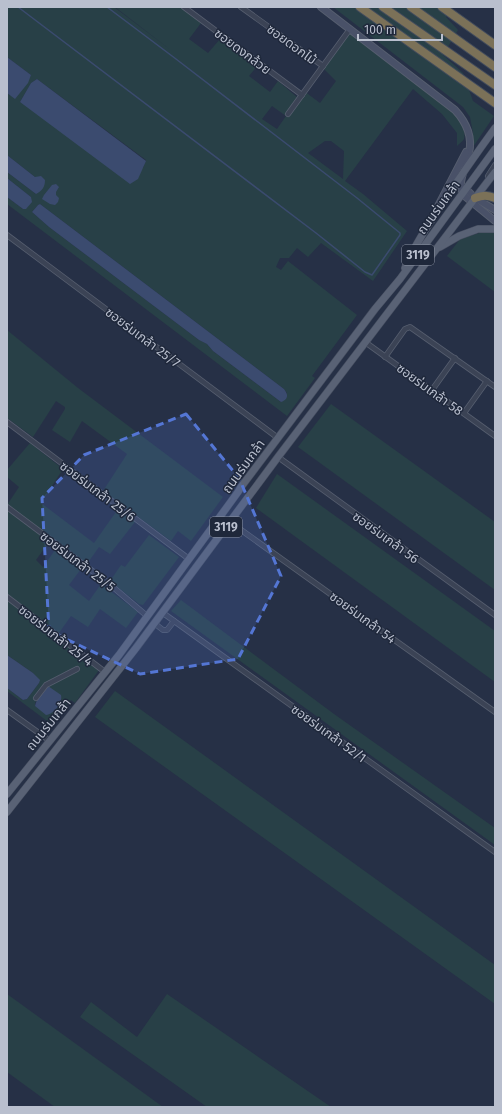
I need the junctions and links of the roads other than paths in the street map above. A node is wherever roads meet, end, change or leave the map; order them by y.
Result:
1 (184, 7) edge
2 (241, 7) edge
3 (321, 7) edge
4 (360, 7) edge
5 (383, 7) edge
6 (411, 7) edge
7 (442, 7) edge
8 (350, 29) junction
9 (495, 45) edge
10 (322, 66) junction
11 (495, 67) edge
12 (495, 85) edge
13 (302, 95) junction
14 (495, 103) edge
15 (288, 114) dead end
16 (495, 128) edge
17 (470, 135) junction
18 (495, 149) edge
19 (495, 166) edge
20 (463, 172) junction
21 (495, 172) edge
22 (464, 192) junction
23 (495, 198) edge
24 (474, 200) junction
25 (495, 210) edge
26 (432, 218) junction
27 (495, 220) edge
28 (495, 229) edge
29 (7, 235) edge
30 (436, 249) junction
31 (400, 279) junction
32 (365, 342) junction
33 (385, 357) junction
34 (455, 358) junction
35 (487, 381) junction
36 (495, 387) edge
37 (432, 390) junction
38 (464, 413) junction
39 (7, 422) edge
40 (495, 435) edge
41 (278, 438) junction
42 (278, 457) junction
43 (7, 507) edge
44 (230, 522) junction
45 (189, 559) junction
46 (7, 597) edge
47 (163, 613) junction
48 (495, 615) edge
49 (147, 616) junction
50 (174, 621) junction
51 (154, 624) junction
52 (77, 669) dead end
53 (105, 672) junction
54 (36, 698) dead end
55 (7, 710) edge
56 (495, 712) edge
57 (50, 741) junction
58 (7, 794) edge
59 (7, 812) edge
60 (495, 852) edge

1 - 13 street, ซอยดงกล้วย
2 - 10 street, ซอยดอกไม้
3 - 8 main road
4 - 14 highway
5 - 12 highway
6 - 11 highway
7 - 9 highway
8 - 10 street
8 - 17 main road
10 - 13 street
13 - 15 street
16 - 20 main road
17 - 20 main road
17 - 26 main road
18 - 22 main road, ถนนร่มเกล้า / 3119
19 - 24 street
20 - 22 main road
20 - 26 main road
21 - 24 main road, ถนนร่มเกล้า / 3119
22 - 24 main road
22 - 31 main road, ถนนร่มเกล้า / 3119
23 - 24 highway
24 - 25 main road
24 - 27 main road
24 - 30 main road, ถนนร่มเกล้า / 3119
26 - 31 main road
28 - 30 main road
29 - 41 street, ซอยร่มเกล้า 25/7
30 - 32 main road, ถนนร่มเกล้า / 3119
31 - 41 main road, ถนนร่มเกล้า / 3119
32 - 33 street, ซอยร่มเกล้า 58
32 - 42 main road, ถนนร่มเกล้า / 3119
33 - 34 street
33 - 37 street, ซอยร่มเกล้า 58
34 - 35 street
34 - 37 street
35 - 36 street
35 - 38 street
37 - 38 street, ซอยร่มเกล้า 58
38 - 40 street, ซอยร่มเกล้า 58
39 - 45 street, ซอยร่มเกล้า 25/6
41 - 45 main road, ถนนร่มเกล้า / 3119
42 - 44 main road, ถนนร่มเกล้า / 3119
42 - 48 street, ซอยร่มเกล้า 56
43 - 49 street, ซอยร่มเกล้า 25/5
44 - 47 main road, ถนนร่มเกล้า / 3119
44 - 56 street, ซอยร่มเกล้า 54
45 - 49 main road, ถนนร่มเกล้า / 3119
46 - 53 street, ซอยร่มเกล้า 25/4
47 - 50 street, ซอยร่มเกล้า 52/1
47 - 51 main road, ถนนร่มเกล้า / 3119
49 - 53 main road, ถนนร่มเกล้า / 3119
50 - 51 street
50 - 60 street, ซอยร่มเกล้า 52/1
51 - 59 main road, ถนนร่มเกล้า / 3119
52 - 54 street
53 - 57 main road, ถนนร่มเกล้า / 3119
55 - 57 street
57 - 58 main road, ถนนร่มเกล้า / 3119

